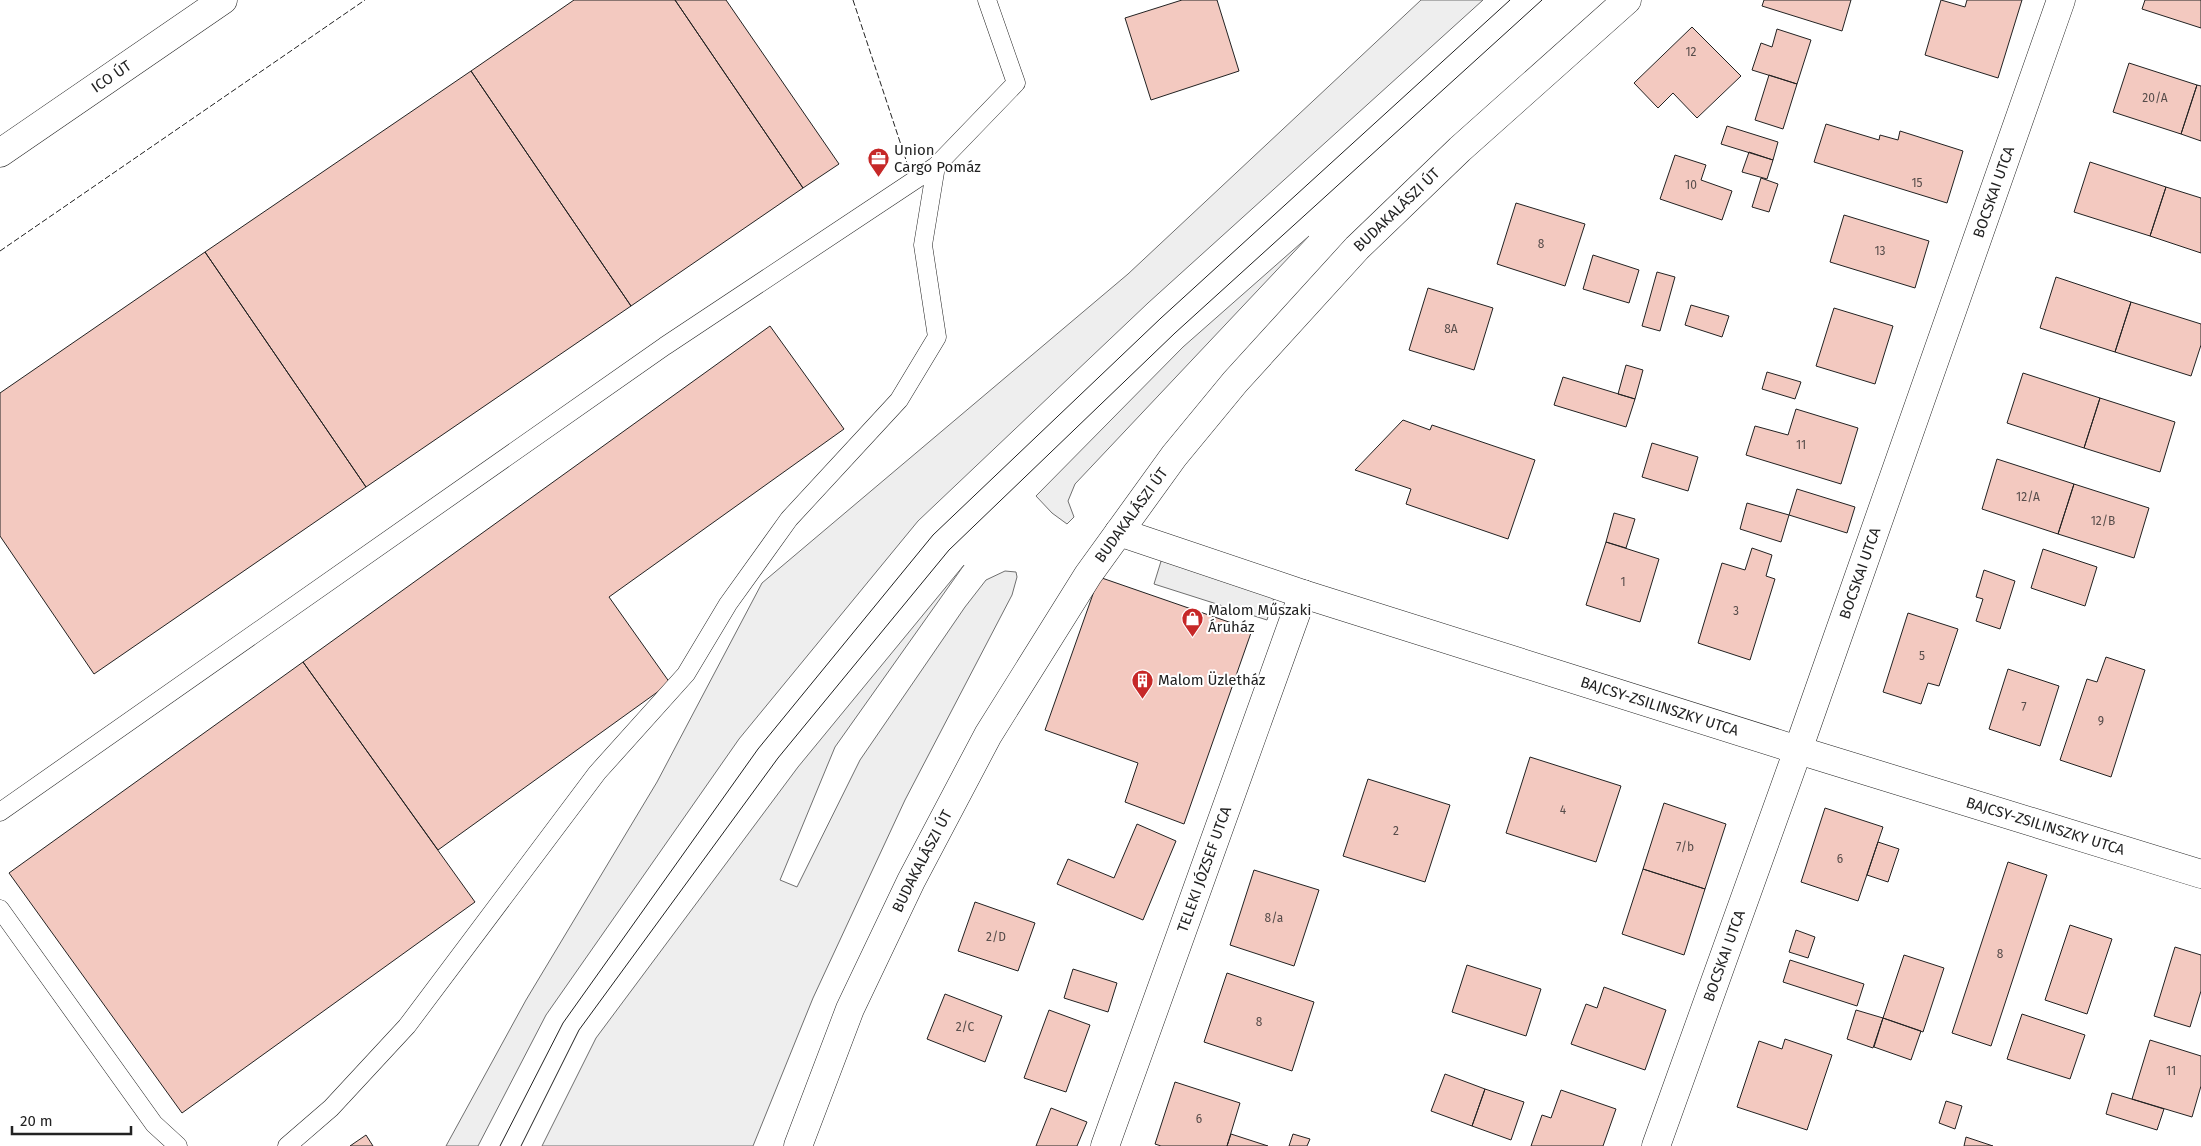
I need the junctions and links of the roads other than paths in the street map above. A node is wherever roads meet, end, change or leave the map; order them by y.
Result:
1 (223, 0) edge
2 (987, 0) edge
3 (1627, 0) edge
4 (2062, 0) edge
5 (0, 152) edge
6 (936, 166) junction
7 (1119, 532) junction
8 (1303, 594) junction
9 (1798, 750) junction
10 (0, 812) edge
11 (2201, 874) edge
12 (0, 910) edge
13 (178, 1146) edge
14 (287, 1146) edge
15 (798, 1146) edge
16 (1104, 1146) edge
17 (1656, 1146) edge

1 - 5 street, ICO ÚT
2 - 6 lane
3 - 7 street, BUDAKALÁSZI ÚT
4 - 9 street, BOCSKAI UTCA
6 - 10 lane
6 - 14 lane
7 - 8 street, BAJCSY-ZSILINSZKY UTCA
7 - 15 street, BUDAKALÁSZI ÚT
8 - 9 street, BAJCSY-ZSILINSZKY UTCA
8 - 16 street, TELEKI JÓZSEF UTCA
9 - 11 street, BAJCSY-ZSILINSZKY UTCA
9 - 17 street, BOCSKAI UTCA
12 - 13 lane

